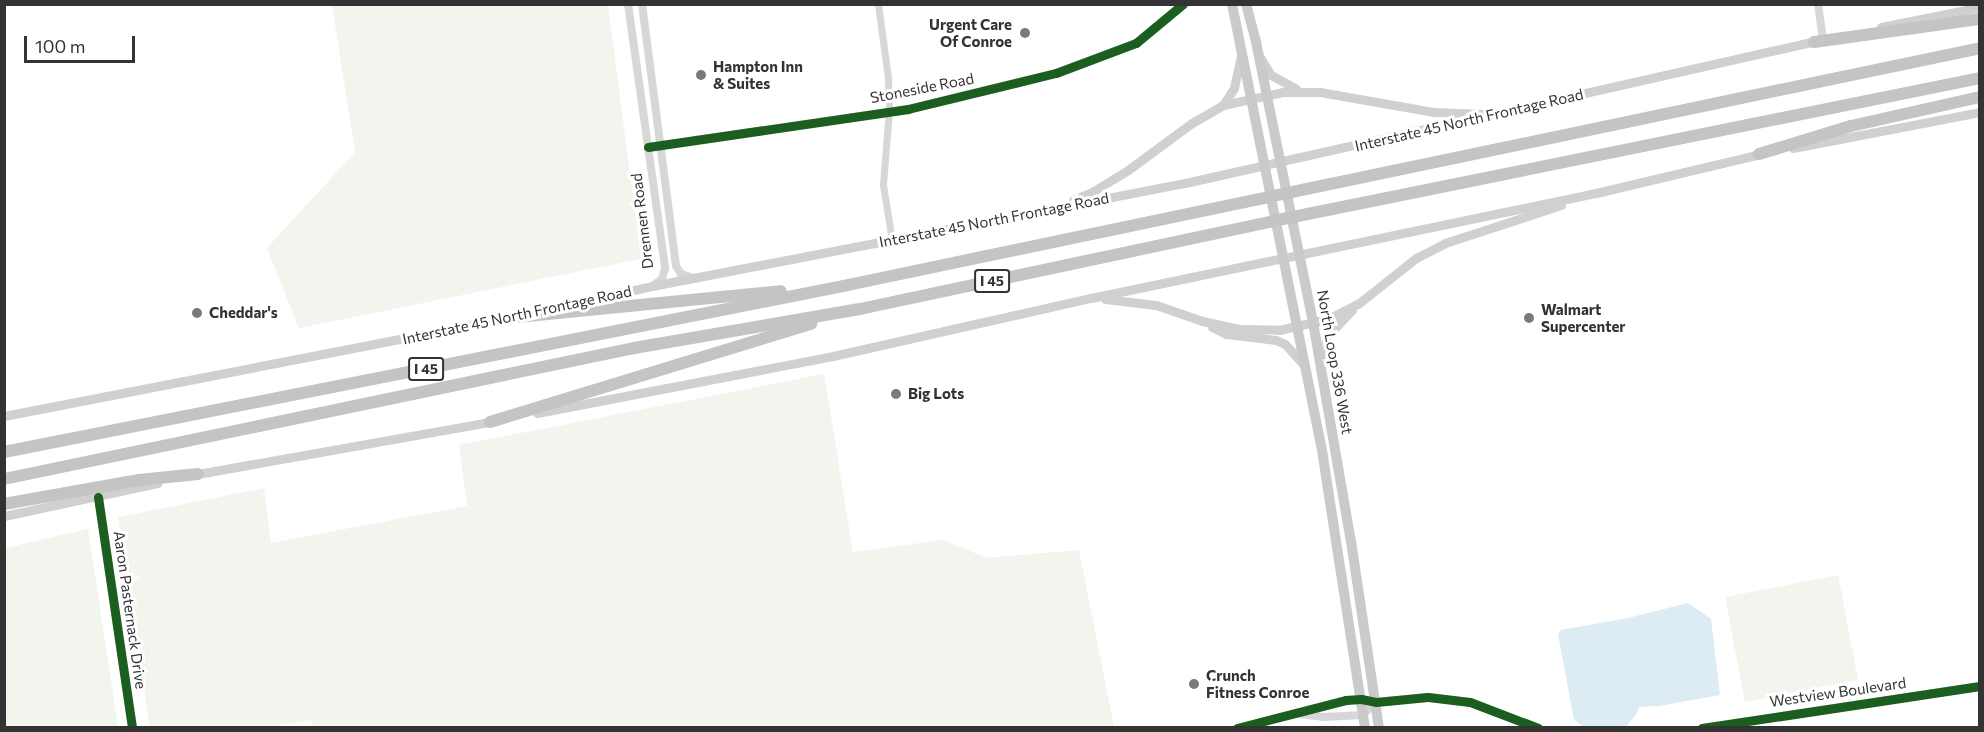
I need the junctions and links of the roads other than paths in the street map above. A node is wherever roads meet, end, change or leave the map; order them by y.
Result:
1 (628, 4) edge
2 (642, 4) edge
3 (878, 4) edge
4 (1183, 4) edge
5 (1232, 4) edge
6 (1246, 4) edge
7 (1818, 4) edge
8 (1980, 7) edge
9 (1980, 19) edge
10 (1819, 41) junction
11 (1980, 48) edge
12 (1241, 54) junction
13 (1258, 54) junction
14 (1980, 78) edge
15 (1301, 91) junction
16 (1267, 96) junction
17 (1980, 97) edge
18 (1251, 99) junction
19 (1223, 105) junction
20 (889, 110) junction
21 (1980, 112) edge
22 (1492, 116) junction
23 (661, 145) junction
24 (648, 147) junction
25 (1759, 154) junction
26 (1596, 193) junction
27 (1054, 208) junction
28 (892, 240) junction
29 (694, 279) junction
30 (848, 285) junction
31 (652, 286) junction
32 (1091, 298) junction
33 (1358, 304) junction
34 (860, 309) junction
35 (517, 317) junction
36 (1202, 321) junction
37 (1313, 322) junction
38 (1296, 326) junction
39 (1320, 365) junction
40 (1306, 367) junction
41 (4, 416) edge
42 (490, 422) junction
43 (4, 452) edge
44 (198, 474) junction
45 (4, 479) edge
46 (98, 496) junction
47 (4, 504) edge
48 (4, 516) edge
49 (1980, 686) edge
50 (1361, 699) junction
51 (1376, 702) junction
52 (1299, 714) junction
53 (1363, 715) junction
54 (132, 728) edge
55 (1238, 728) edge
56 (1365, 728) edge
57 (1379, 728) edge
58 (1538, 728) edge
59 (1702, 728) edge

1 - 24 street, Drennen Road
2 - 23 street, Drennen Road
3 - 20 street
4 - 20 street, Stoneside Road
5 - 12 main road, North Loop 336 West
6 - 13 main road, North Loop 336 West
7 - 10 street
8 - 10 main road, Interstate 45 North Frontage Road
9 - 10 highway
10 - 22 main road, Interstate 45 North Frontage Road
11 - 30 highway, I 45
12 - 18 main road, North Loop 336 West
12 - 19 main road
13 - 15 main road
13 - 16 main road, North Loop 336 West
14 - 34 highway, I 45
15 - 16 main road
15 - 22 main road
16 - 18 main road
16 - 37 main road, North Loop 336 West
17 - 25 highway
18 - 19 main road
18 - 38 main road, North Loop 336 West
19 - 27 main road
20 - 23 street, Stoneside Road
20 - 28 street
21 - 25 main road
22 - 27 main road, Interstate 45 North Frontage Road
23 - 24 street, Stoneside Road
23 - 29 street, Drennen Road
24 - 31 street, Drennen Road
25 - 26 main road
26 - 32 main road
26 - 33 main road
27 - 28 main road, Interstate 45 North Frontage Road
28 - 29 main road, Interstate 45 North Frontage Road
29 - 31 main road, Interstate 45 North Frontage Road
30 - 35 highway
30 - 43 highway, I 45
31 - 35 main road, Interstate 45 North Frontage Road
32 - 36 main road
32 - 42 main road
33 - 37 main road
33 - 39 main road
34 - 42 highway
34 - 45 highway, I 45
35 - 41 main road, Interstate 45 North Frontage Road
36 - 38 main road
36 - 40 main road
37 - 38 main road
37 - 39 main road, North Loop 336 West
38 - 40 main road, North Loop 336 West
39 - 51 main road, North Loop 336 West
40 - 50 main road, North Loop 336 West
42 - 44 main road
44 - 46 main road
44 - 47 highway
46 - 48 main road
46 - 54 street, Aaron Pasternack Drive
49 - 59 street, Westview Boulevard
50 - 51 street
50 - 52 street
50 - 53 main road, North Loop 336 West
51 - 53 street
51 - 57 main road, North Loop 336 West
51 - 58 street
52 - 53 street
52 - 55 street
53 - 56 main road, North Loop 336 West

